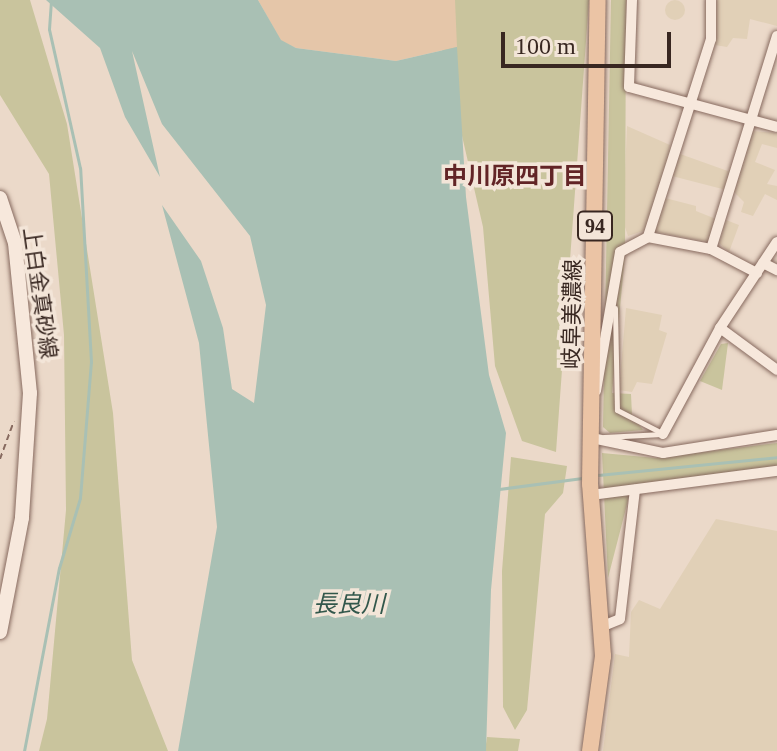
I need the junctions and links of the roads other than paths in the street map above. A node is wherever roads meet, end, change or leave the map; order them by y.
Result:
1 (598, 0) edge
2 (632, 0) edge
3 (711, 0) edge
4 (777, 36) edge
5 (688, 104) junction
6 (751, 120) junction
7 (777, 127) edge
8 (1, 203) edge
9 (648, 237) junction
10 (777, 242) edge
11 (711, 249) junction
12 (760, 268) junction
13 (777, 270) edge
14 (615, 287) junction
15 (720, 328) junction
16 (777, 370) edge
17 (593, 403) junction
18 (663, 434) junction
19 (777, 435) edge
20 (592, 445) junction
21 (777, 471) edge
22 (591, 489) junction
23 (635, 490) junction
24 (603, 626) junction
25 (0, 632) edge
26 (590, 751) edge

1 - 17 main road, 岐阜美濃線 / 94
2 - 5 street
3 - 5 street
4 - 6 street
5 - 6 street
5 - 9 street
6 - 7 street
6 - 11 street
8 - 25 main road, 上白金真砂線
9 - 11 street
9 - 14 street
10 - 12 street
11 - 12 street
12 - 13 street
12 - 15 street
14 - 17 street
14 - 18 lane
15 - 16 street
15 - 18 street
17 - 20 main road, 岐阜美濃線 / 94
18 - 20 lane
19 - 20 street
20 - 22 main road, 岐阜美濃線 / 94
21 - 23 street
22 - 23 street
22 - 24 main road, 94
23 - 24 street
24 - 26 main road, 94

